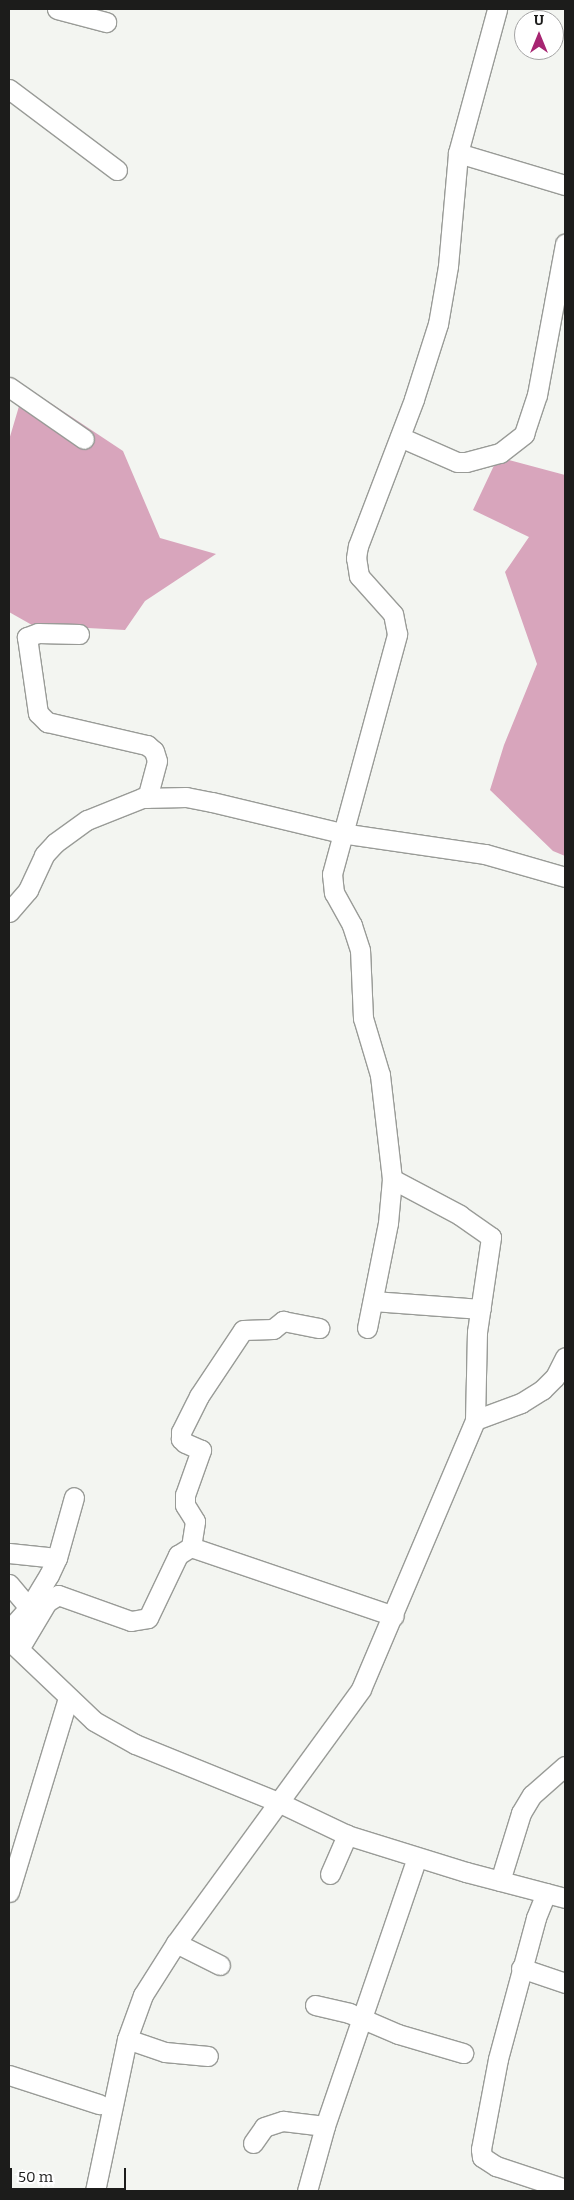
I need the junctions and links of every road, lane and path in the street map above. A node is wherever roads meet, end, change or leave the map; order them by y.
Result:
1 (57, 9) edge
2 (497, 9) edge
3 (106, 22) dead end
4 (9, 89) edge
5 (458, 153) junction
6 (117, 170) dead end
7 (565, 184) edge
8 (565, 244) edge
9 (9, 386) edge
10 (400, 437) junction
11 (84, 439) dead end
12 (79, 634) dead end
13 (147, 798) junction
14 (341, 833) junction
15 (565, 876) edge
16 (9, 912) edge
17 (392, 1180) junction
18 (373, 1300) junction
19 (481, 1308) junction
20 (319, 1328) dead end
21 (367, 1328) dead end
22 (565, 1357) edge
23 (475, 1420) junction
24 (74, 1497) dead end
25 (191, 1547) junction
26 (9, 1553) edge
27 (57, 1558) junction
28 (9, 1584) edge
29 (29, 1608) junction
30 (394, 1616) junction
31 (9, 1630) edge
32 (14, 1644) edge
33 (68, 1698) junction
34 (565, 1766) edge
35 (280, 1803) junction
36 (347, 1835) junction
37 (417, 1858) junction
38 (330, 1874) dead end
39 (500, 1881) junction
40 (9, 1892) edge
41 (546, 1893) junction
42 (565, 1898) edge
43 (176, 1943) junction
44 (220, 1965) dead end
45 (521, 1968) junction
46 (565, 1983) edge
47 (315, 2005) dead end
48 (361, 2018) junction
49 (127, 2039) junction
50 (463, 2053) dead end
51 (208, 2056) dead end
52 (9, 2075) edge
53 (99, 2104) dead end
54 (324, 2126) junction
55 (253, 2143) dead end
56 (565, 2190) edge
57 (95, 2191) edge
58 (307, 2191) edge

1 - 3 street
2 - 5 street
4 - 6 street
5 - 7 street
5 - 10 street
8 - 10 street
9 - 11 street
10 - 14 street
12 - 13 street
13 - 14 street
13 - 16 street
14 - 15 street
14 - 17 street
17 - 18 street
17 - 19 street
18 - 19 street
18 - 21 street
19 - 23 street
20 - 25 street
22 - 23 street
23 - 30 street
24 - 27 street
25 - 30 street
25 - 32 street
26 - 27 street
27 - 29 street
28 - 29 street
29 - 31 street
30 - 35 street
32 - 33 street
33 - 35 street
33 - 40 street
34 - 39 street
35 - 36 street
35 - 43 street
36 - 37 street
36 - 38 street
37 - 39 street
37 - 48 street
39 - 41 street
41 - 42 street
41 - 45 street
43 - 44 street
43 - 49 street
45 - 46 street
45 - 56 street
47 - 48 street
48 - 50 street
48 - 54 street
49 - 51 street
49 - 57 street
52 - 53 street
54 - 55 street
54 - 58 street

